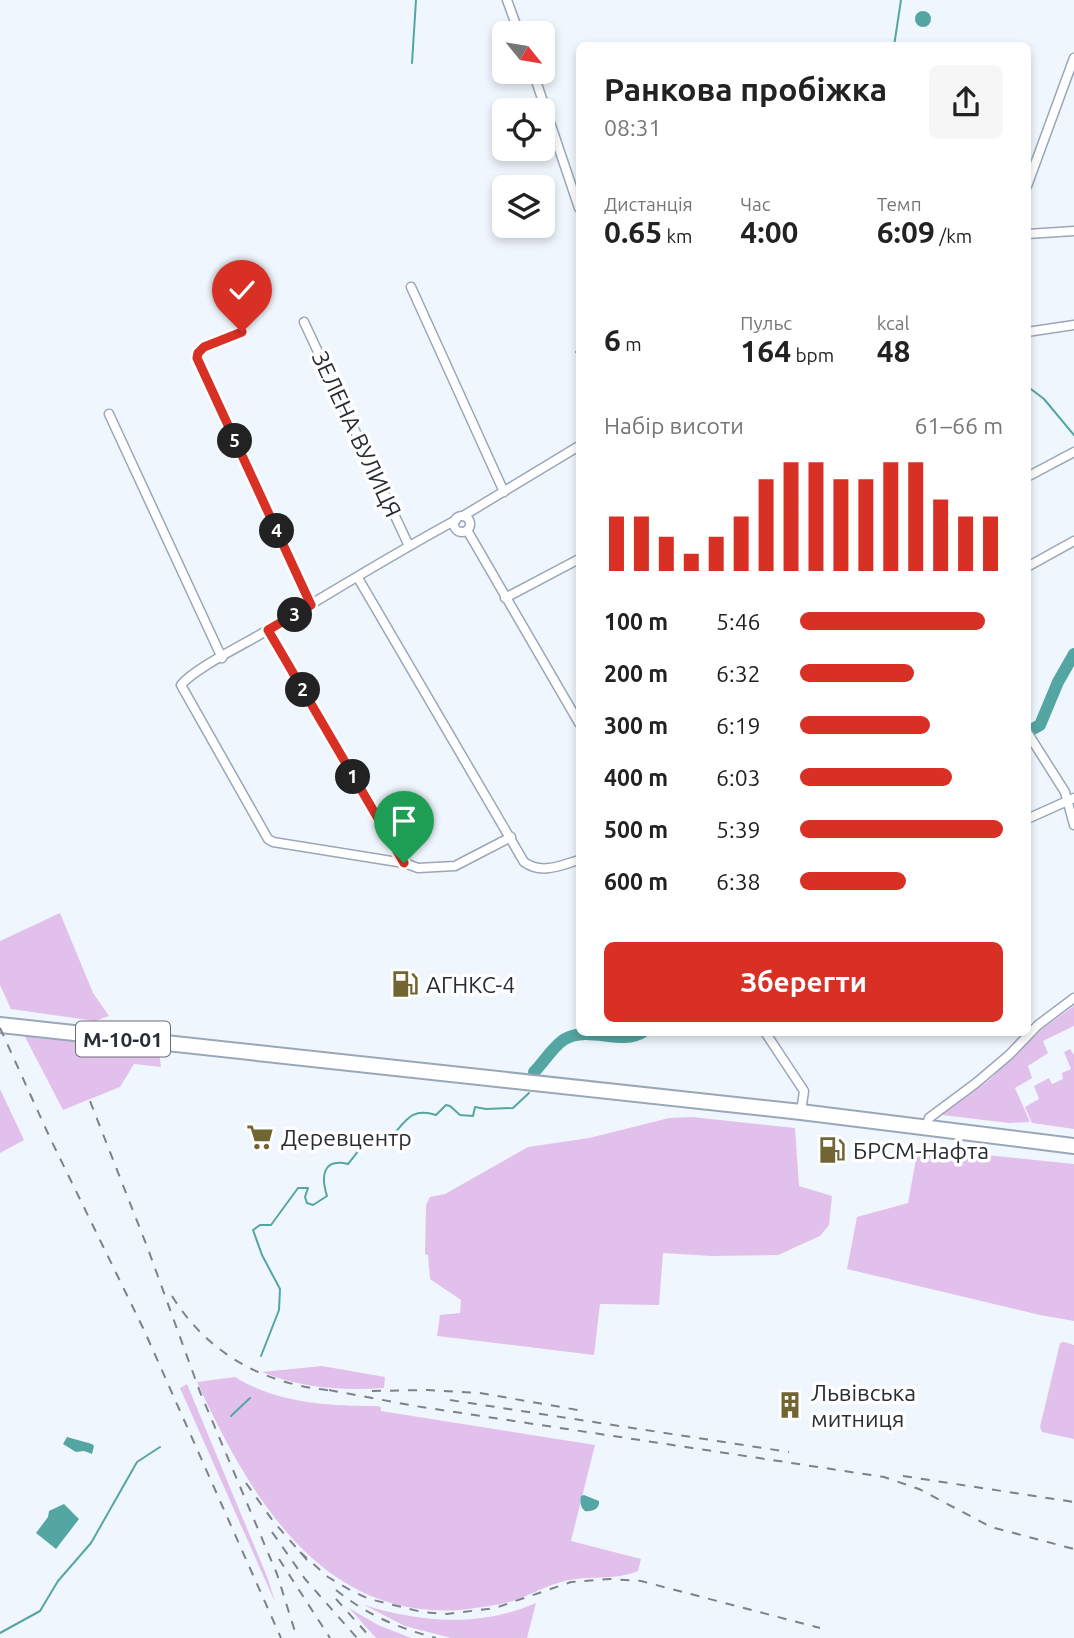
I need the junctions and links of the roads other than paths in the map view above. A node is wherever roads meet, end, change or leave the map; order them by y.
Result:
1 (507, 0) edge
2 (515, 21) edge
3 (1074, 58) edge
4 (537, 84) edge
5 (1031, 175) edge
6 (576, 199) edge
7 (1074, 231) edge
8 (1031, 234) edge
9 (411, 287) dead end
10 (304, 321) dead end
11 (1074, 325) edge
12 (1031, 331) edge
13 (242, 332) dead end
14 (109, 414) dead end
15 (576, 448) edge
16 (1073, 452) edge
17 (1031, 475) edge
18 (504, 492) junction
19 (460, 518) junction
20 (1074, 541) edge
21 (409, 546) junction
22 (576, 561) edge
23 (1031, 564) edge
24 (358, 578) junction
25 (505, 598) junction
26 (311, 605) junction
27 (268, 630) junction
28 (222, 658) junction
29 (576, 718) edge
30 (1031, 738) edge
31 (1070, 799) edge
32 (1031, 817) edge
33 (1074, 825) edge
34 (511, 837) junction
35 (576, 861) edge
36 (404, 863) junction
37 (1074, 998) edge
38 (6, 1026) edge
39 (1031, 1031) edge
40 (768, 1036) edge
41 (1027, 1036) edge
42 (801, 1112) junction
43 (926, 1129) junction
44 (1074, 1146) edge

1 - 2 street
3 - 5 street
4 - 6 street
7 - 8 street
9 - 18 street
10 - 21 street, ЗЕЛЕНА ВУЛИЦЯ
11 - 12 street
13 - 26 street
14 - 28 street
15 - 18 street
16 - 17 street
18 - 19 street
19 - 21 street
19 - 25 street
20 - 23 street
21 - 24 street
22 - 25 street
24 - 26 street
24 - 34 street
25 - 29 street
26 - 27 street
27 - 28 street
27 - 36 street
28 - 36 street
30 - 31 street
31 - 32 street
31 - 33 street
34 - 35 street
34 - 36 street
37 - 39 street
38 - 42 highway, М-10-01
40 - 42 street
41 - 43 street
42 - 43 highway, М-10-01
43 - 44 highway, М-10-01

